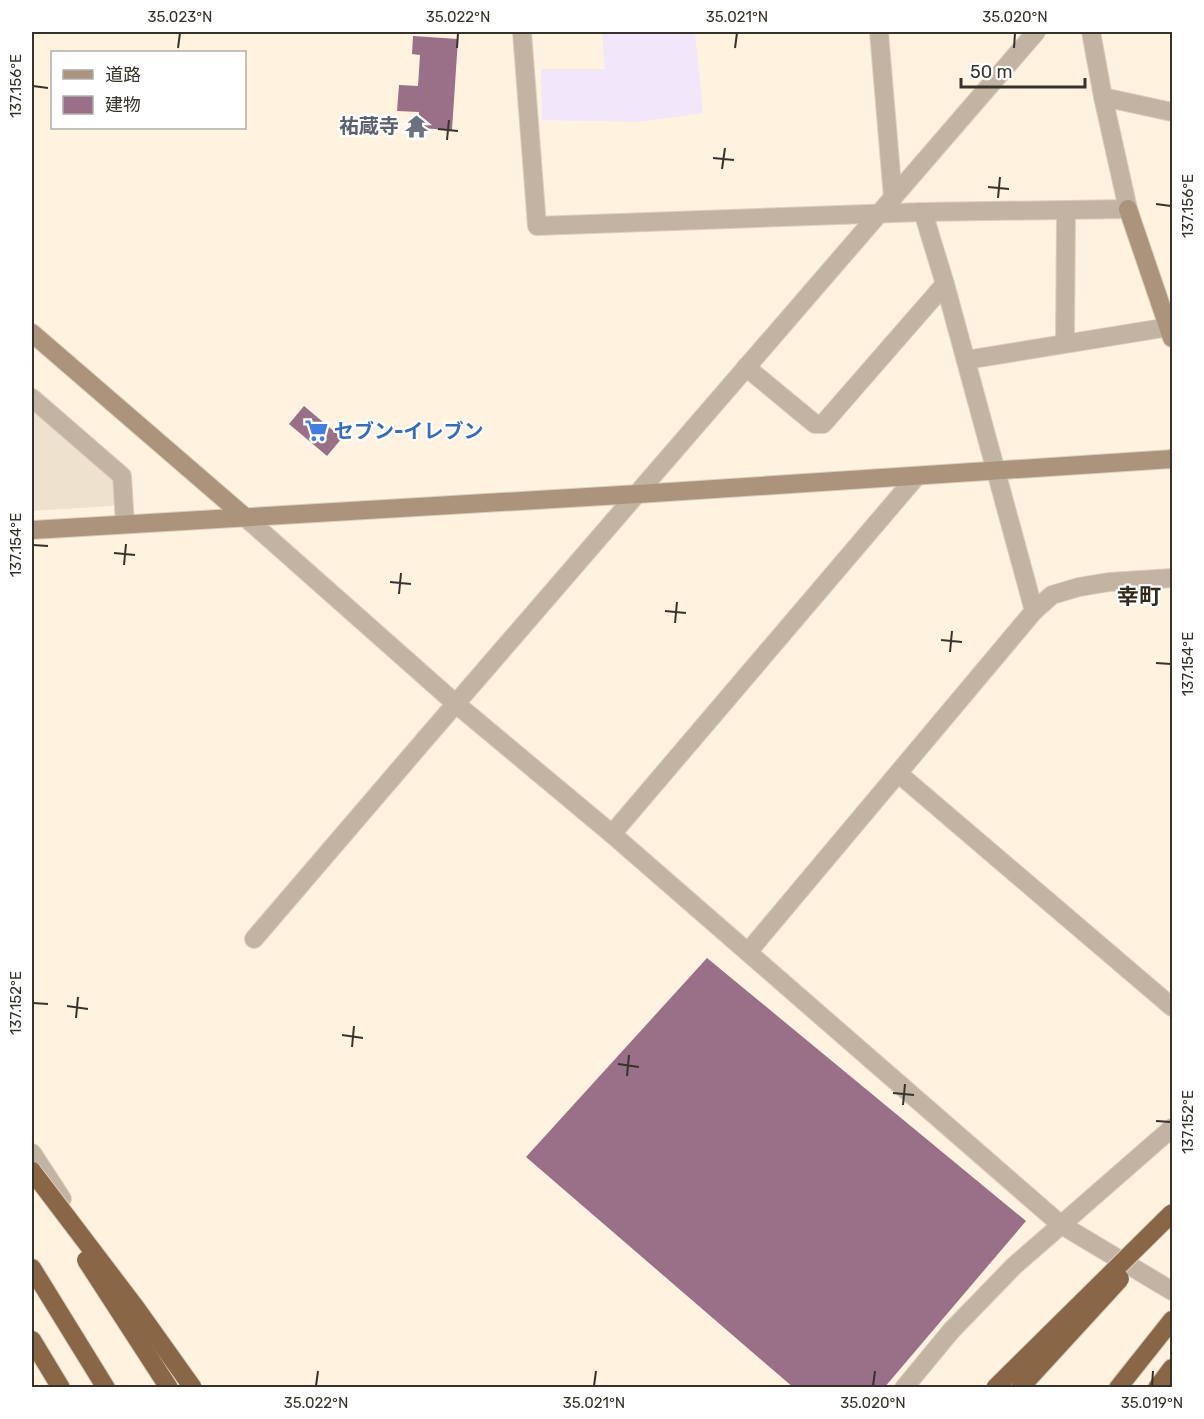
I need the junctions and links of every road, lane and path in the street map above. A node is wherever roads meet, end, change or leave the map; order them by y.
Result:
1 (522, 32) edge
2 (879, 32) edge
3 (1036, 32) edge
4 (1091, 32) edge
5 (1103, 98) junction
6 (1173, 112) edge
7 (892, 198) junction
8 (1128, 208) junction
9 (1066, 211) junction
10 (923, 212) junction
11 (877, 215) junction
12 (945, 284) junction
13 (32, 333) edge
14 (1171, 333) edge
15 (1065, 343) junction
16 (966, 360) junction
17 (746, 367) junction
18 (32, 398) edge
19 (1173, 459) edge
20 (996, 469) junction
21 (916, 477) junction
22 (638, 494) junction
23 (245, 517) junction
24 (125, 524) junction
25 (32, 530) edge
26 (1173, 578) edge
27 (1034, 611) junction
28 (455, 703) junction
29 (899, 774) junction
30 (612, 834) junction
31 (254, 939) dead end
32 (748, 952) junction
33 (1173, 1007) edge
34 (1173, 1128) edge
35 (32, 1153) edge
36 (36, 1173) edge
37 (32, 1189) edge
38 (1173, 1215) edge
39 (1060, 1224) junction
40 (32, 1268) edge
41 (1173, 1291) edge
42 (1173, 1320) edge
43 (32, 1340) edge
44 (1173, 1368) edge
45 (61, 1388) edge
46 (106, 1388) edge
47 (169, 1388) edge
48 (188, 1388) edge
49 (193, 1388) edge
50 (904, 1388) edge
51 (995, 1388) edge
52 (1020, 1388) edge
53 (1118, 1388) edge
54 (1157, 1388) edge

1 - 11 street
2 - 7 street
3 - 7 street
4 - 5 street
5 - 6 street
5 - 8 street
7 - 11 street
8 - 9 street
8 - 14 street
9 - 10 street
9 - 15 street
10 - 11 street
10 - 12 street
11 - 17 street
12 - 16 street
12 - 17 street
13 - 23 street
14 - 15 street
15 - 16 street
16 - 20 street
17 - 22 street
18 - 24 street
19 - 20 street
20 - 21 street
20 - 27 street
21 - 22 street
21 - 30 street
22 - 23 street
22 - 28 street
23 - 24 street
23 - 28 street
24 - 25 street
26 - 27 street
27 - 29 street
28 - 30 street
28 - 31 street
29 - 32 street
29 - 33 street
30 - 32 street
32 - 39 street
34 - 39 street
35 - 36 street
36 - 37 street
36 - 47 highway, bridge
36 - 48 street
36 - 49 highway, bridge
38 - 51 highway, bridge
38 - 52 highway, bridge
39 - 41 street
39 - 50 street
40 - 46 highway
42 - 53 highway
43 - 45 highway
44 - 54 highway

